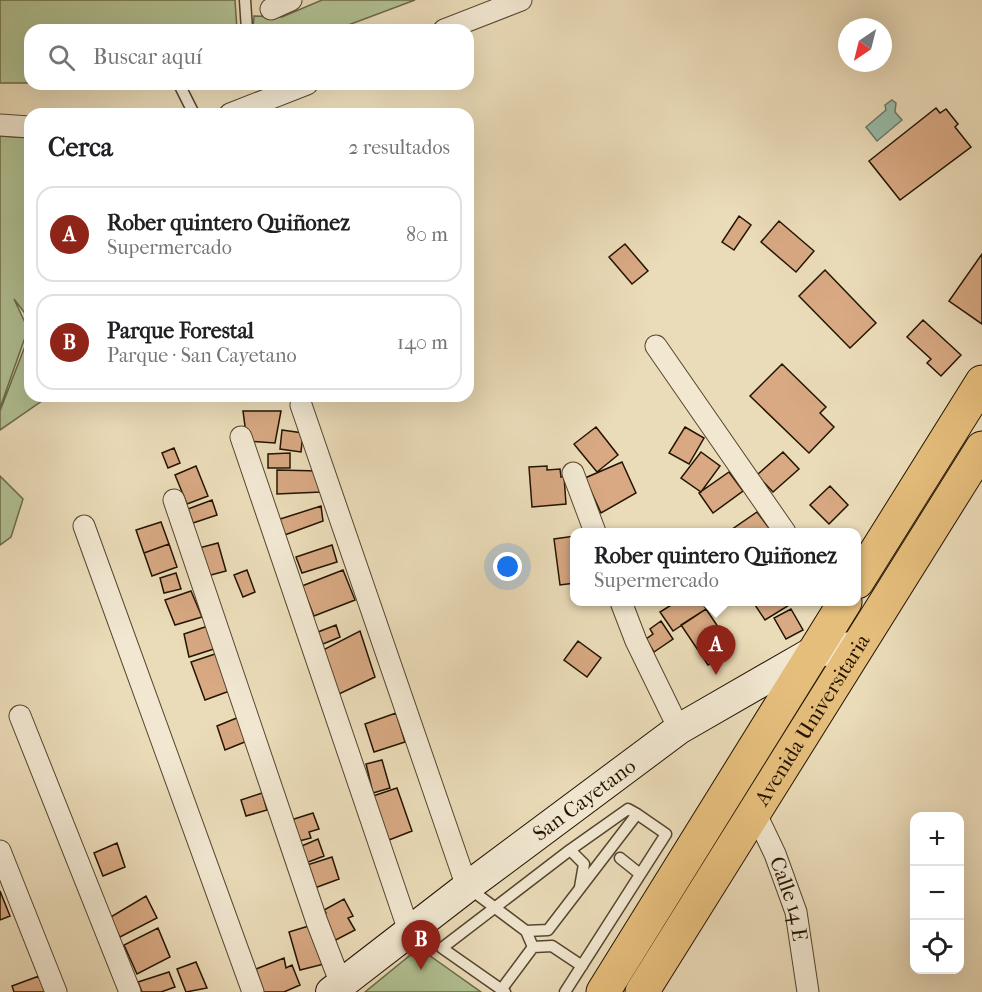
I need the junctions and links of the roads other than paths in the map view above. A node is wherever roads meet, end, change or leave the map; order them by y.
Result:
1 (245, 0) edge
2 (291, 0) edge
3 (521, 0) edge
4 (271, 9) dead end
5 (247, 24) edge
6 (459, 24) edge
7 (182, 90) edge
8 (292, 90) edge
9 (191, 108) edge
10 (245, 108) edge
11 (0, 126) edge
12 (24, 127) edge
13 (656, 346) dead end
14 (982, 382) edge
15 (301, 405) dead end
16 (241, 437) dead end
17 (982, 448) edge
18 (573, 473) dead end
19 (174, 500) dead end
20 (84, 526) dead end
21 (594, 528) edge
22 (782, 528) edge
23 (861, 576) edge
24 (623, 606) edge
25 (838, 606) edge
26 (857, 645) junction
27 (811, 653) junction
28 (20, 716) dead end
29 (679, 729) junction
30 (754, 810) junction
31 (637, 814) junction
32 (570, 850) junction
33 (0, 851) edge
34 (620, 858) dead end
35 (640, 874) junction
36 (467, 887) junction
37 (580, 887) junction
38 (495, 908) junction
39 (548, 930) junction
40 (409, 931) junction
41 (526, 931) junction
42 (552, 946) junction
43 (533, 947) junction
44 (582, 966) junction
45 (336, 988) edge
46 (503, 991) edge
47 (56, 992) edge
48 (130, 992) edge
49 (253, 992) edge
50 (565, 992) edge
51 (603, 992) edge
52 (642, 992) edge
53 (808, 992) edge

1 - 5 lane
2 - 4 street
3 - 6 street
7 - 9 lane
8 - 10 street
11 - 12 street
13 - 22 street
14 - 23 main road
15 - 36 street
16 - 40 street
17 - 26 main road, Avenida Universitaria
18 - 21 street
19 - 45 street
20 - 49 street
24 - 29 street
25 - 27 main road, Avenida Universitaria
26 - 27 main road, San Cayetano
26 - 30 main road, Avenida Universitaria
27 - 29 main road, San Cayetano
27 - 51 main road, Avenida Universitaria
28 - 48 street
29 - 36 main road, San Cayetano
30 - 52 main road, Avenida Universitaria
30 - 53 street, Calle 14 E
31 - 32 lane
31 - 35 lane
31 - 37 lane
32 - 37 lane
32 - 38 lane
33 - 47 street
34 - 35 lane
35 - 44 lane
36 - 38 lane
36 - 40 main road, San Cayetano
37 - 39 lane
38 - 41 lane
38 - 46 lane
39 - 41 lane
39 - 42 lane
40 - 45 main road, San Cayetano
41 - 43 lane
42 - 43 lane
42 - 44 lane
43 - 46 lane
44 - 50 lane

